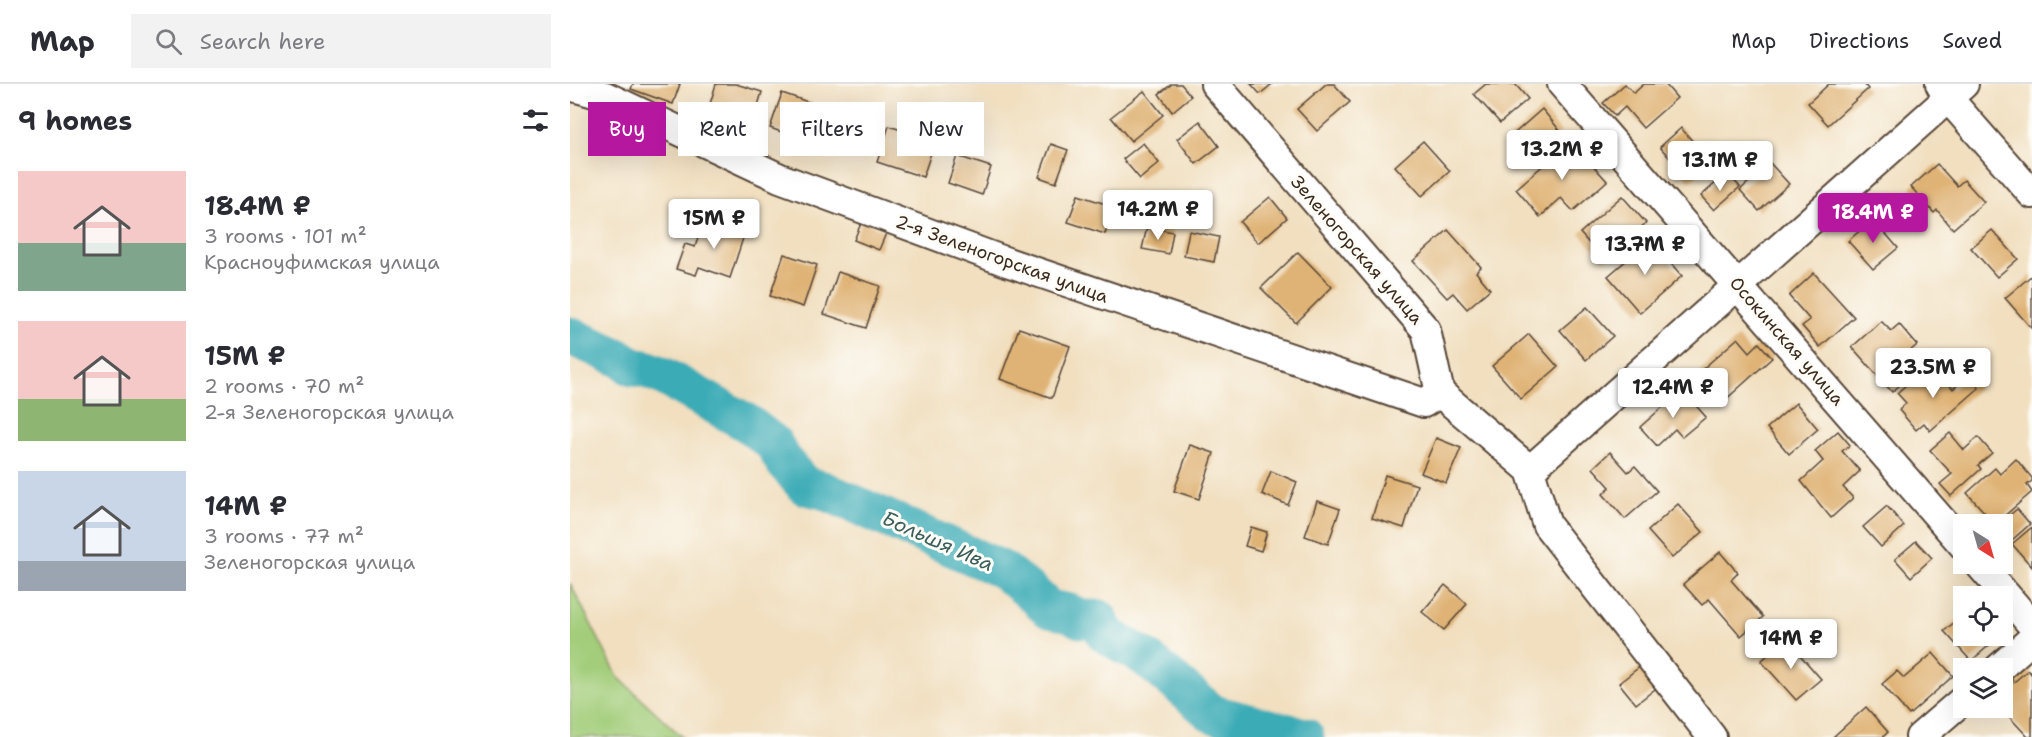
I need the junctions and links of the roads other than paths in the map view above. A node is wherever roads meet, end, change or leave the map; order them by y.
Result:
1 (1215, 84) edge
2 (1562, 84) edge
3 (570, 86) edge
4 (1951, 89) edge
5 (2032, 194) edge
6 (1738, 285) junction
7 (1440, 393) junction
8 (1530, 470) junction
9 (1953, 533) edge
10 (1988, 574) edge
11 (2032, 625) edge
12 (2032, 639) edge
13 (2010, 658) edge
14 (1953, 708) edge
15 (1712, 737) edge
16 (1920, 737) edge

1 - 7 street, Зеленогорская улица
2 - 6 street, Осокинская улица
3 - 7 street, 2-я Зеленогорская улица
4 - 5 street
4 - 6 street
6 - 8 street
6 - 9 street, Осокинская улица
7 - 8 street
8 - 15 street
10 - 11 street
12 - 13 street
14 - 16 street

